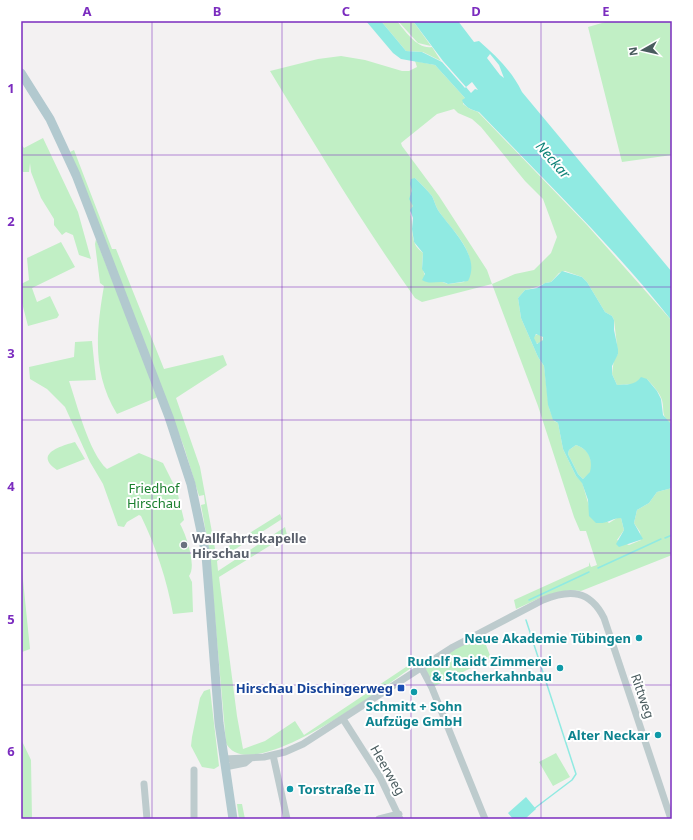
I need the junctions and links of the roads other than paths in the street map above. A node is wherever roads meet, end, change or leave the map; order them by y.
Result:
1 (21, 73) edge
2 (421, 667) junction
3 (343, 719) junction
4 (273, 755) junction
5 (224, 763) junction
6 (194, 770) dead end
7 (144, 784) dead end
8 (399, 817) edge
9 (147, 819) edge
10 (194, 819) edge
11 (233, 819) edge
12 (287, 819) edge
13 (379, 819) edge
14 (485, 819) edge
15 (671, 819) edge

1 - 5 main road
2 - 3 street
2 - 14 street
2 - 15 street, Rittweg
3 - 4 street
3 - 8 street, Heerweg
4 - 5 street
4 - 12 street
5 - 11 main road
6 - 10 street
7 - 9 street
8 - 13 street, Heerweg

